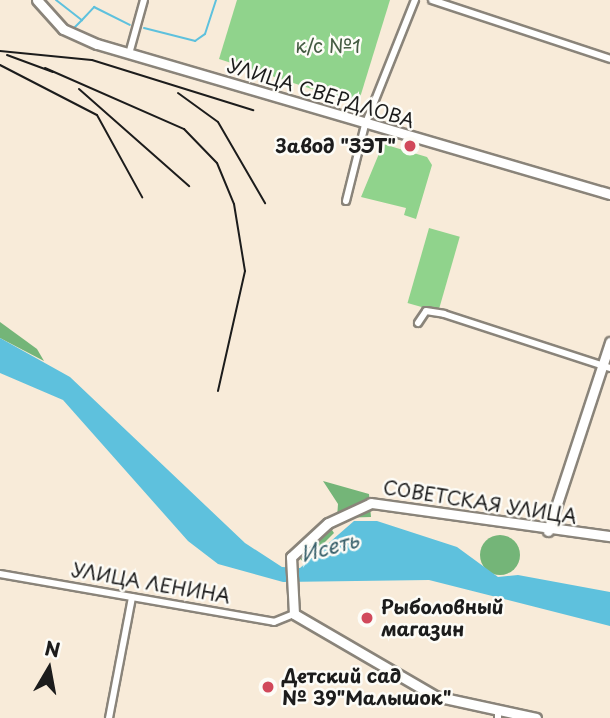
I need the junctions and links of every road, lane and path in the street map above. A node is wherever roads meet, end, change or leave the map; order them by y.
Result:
1 (37, 0) edge
2 (144, 0) edge
3 (415, 0) edge
4 (432, 0) edge
5 (129, 54) junction
6 (610, 59) edge
7 (365, 125) junction
8 (610, 194) edge
9 (346, 201) dead end
10 (418, 323) dead end
11 (610, 342) edge
12 (606, 366) edge
13 (548, 531) junction
14 (610, 536) edge
15 (0, 574) edge
16 (132, 597) junction
17 (294, 614) junction
18 (498, 716) edge
19 (109, 718) edge
20 (536, 718) edge

1 - 5 street, УЛИЦА СВЕРДЛОВА
2 - 5 street
3 - 7 street
4 - 6 street
5 - 7 street, УЛИЦА СВЕРДЛОВА
7 - 8 street, УЛИЦА СВЕРДЛОВА
7 - 9 street
10 - 12 street
11 - 12 street
12 - 13 street
13 - 14 street, СОВЕТСКАЯ УЛИЦА
13 - 17 street, СОВЕТСКАЯ УЛИЦА
15 - 16 street, УЛИЦА ЛЕНИНА
16 - 17 street, УЛИЦА ЛЕНИНА
16 - 19 street
17 - 18 street
18 - 20 street

